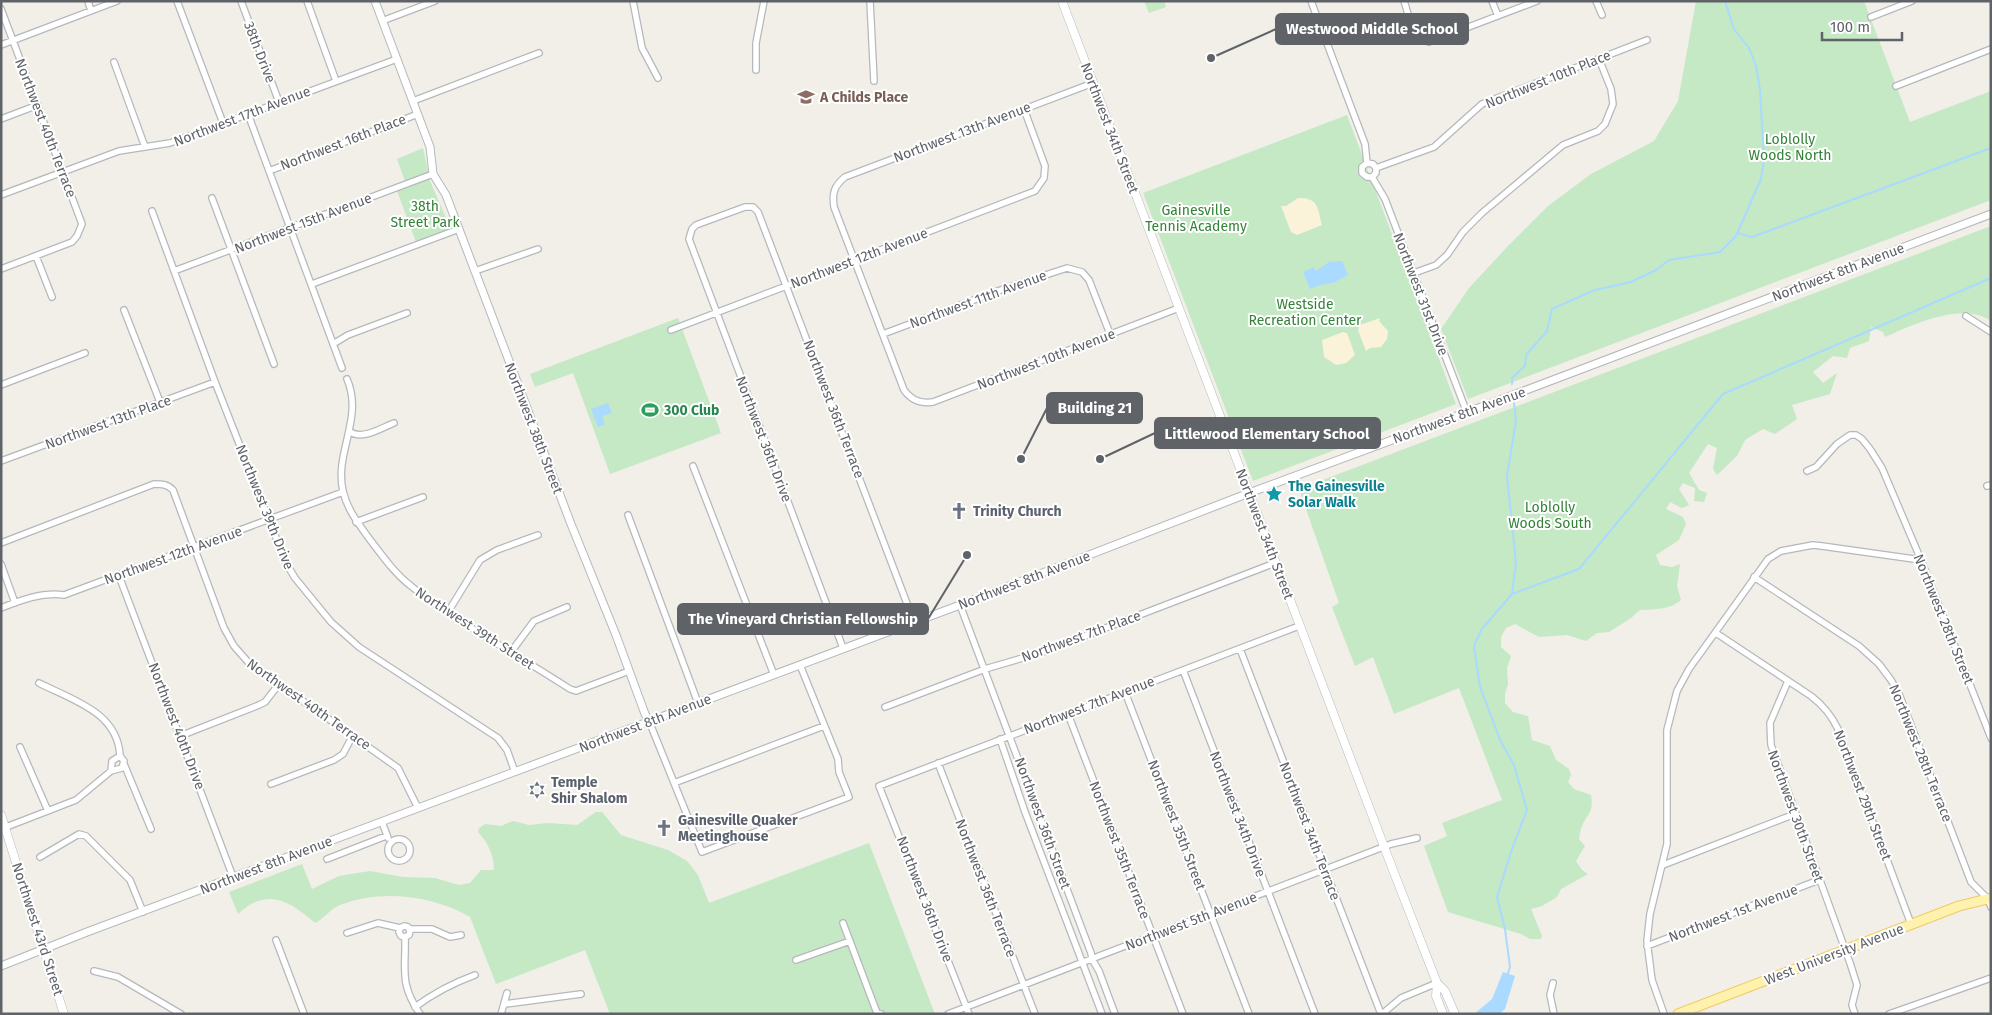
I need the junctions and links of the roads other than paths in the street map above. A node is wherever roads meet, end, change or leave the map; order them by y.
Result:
1 (88, 1) edge
2 (117, 1) edge
3 (177, 1) edge
4 (241, 1) edge
5 (306, 1) edge
6 (375, 1) edge
7 (435, 1) edge
8 (633, 1) edge
9 (764, 1) edge
10 (870, 1) edge
11 (1062, 1) edge
12 (1310, 1) edge
13 (1404, 1) edge
14 (1492, 1) edge
15 (1537, 1) edge
16 (1596, 1) edge
17 (1912, 1) edge
18 (1, 9) edge
19 (91, 11) junction
20 (1602, 15) dead end
21 (1498, 16) junction
22 (1871, 17) dead end
23 (382, 21) junction
24 (13, 40) junction
25 (1647, 40) dead end
26 (1, 45) edge
27 (1991, 49) edge
28 (539, 53) dead end
29 (397, 59) junction
30 (1599, 59) junction
31 (114, 62) dead end
32 (756, 70) dead end
33 (658, 78) dead end
34 (336, 81) junction
35 (874, 81) dead end
36 (1093, 83) junction
37 (1896, 86) dead end
38 (413, 101) junction
39 (279, 102) junction
40 (38, 105) junction
41 (1024, 109) junction
42 (248, 114) junction
43 (418, 114) junction
44 (1, 119) edge
45 (223, 123) junction
46 (145, 147) junction
47 (1367, 163) junction
48 (1376, 168) junction
49 (63, 171) junction
50 (269, 171) junction
51 (433, 174) junction
52 (1372, 177) junction
53 (1, 194) edge
54 (212, 198) dead end
55 (152, 211) dead end
56 (1991, 214) edge
57 (291, 228) junction
58 (692, 228) joint
59 (458, 229) junction
60 (538, 249) dead end
61 (231, 250) junction
62 (36, 256) junction
63 (854, 260) junction
64 (1, 269) edge
65 (174, 272) junction
66 (475, 272) junction
67 (1414, 273) junction
68 (312, 284) junction
69 (787, 285) junction
70 (52, 297) dead end
71 (1179, 308) junction
72 (124, 310) dead end
73 (716, 312) junction
74 (407, 313) dead end
75 (1966, 316) dead end
76 (671, 330) dead end
77 (1991, 332) edge
78 (883, 334) junction
79 (1110, 334) junction
80 (333, 344) junction
81 (85, 353) dead end
82 (274, 364) dead end
83 (342, 368) dead end
84 (347, 379) dead end
85 (215, 382) junction
86 (1, 385) edge
87 (160, 402) junction
88 (1467, 413) junction
89 (394, 423) dead end
90 (350, 432) junction
91 (1, 461) edge
92 (693, 466) dead end
93 (1807, 471) dead end
94 (343, 492) junction
95 (1249, 494) junction
96 (422, 497) dead end
97 (628, 516) dead end
98 (269, 520) junction
99 (356, 522) junction
100 (538, 535) dead end
101 (1, 543) edge
102 (195, 547) junction
103 (1921, 560) junction
104 (1275, 563) junction
105 (1, 564) edge
106 (120, 576) junction
107 (1754, 577) junction
108 (15, 603) junction
109 (960, 605) junction
110 (567, 607) dead end
111 (1, 608) edge
112 (448, 612) junction
113 (914, 622) junction
114 (1299, 626) junction
115 (1716, 633) junction
116 (843, 648) junction
117 (1240, 648) junction
118 (511, 652) junction
119 (800, 665) junction
120 (985, 669) junction
121 (1183, 670) junction
122 (630, 671) junction
123 (774, 675) junction
124 (1788, 681) junction
125 (39, 684) dead end
126 (279, 684) junction
127 (1125, 692) junction
128 (698, 703) junction
129 (885, 707) dead end
130 (1068, 714) junction
131 (649, 721) junction
132 (824, 726) junction
133 (353, 735) junction
134 (180, 736) junction
135 (1010, 736) junction
136 (1991, 738) edge
137 (1000, 739) junction
138 (20, 748) dead end
139 (120, 756) junction
140 (938, 763) junction
141 (124, 764) junction
142 (111, 771) junction
143 (515, 772) junction
144 (674, 783) junction
145 (271, 784) dead end
146 (879, 786) joint
147 (418, 808) junction
148 (48, 811) junction
149 (1795, 814) junction
150 (1, 815) edge
151 (382, 822) junction
152 (3, 828) edge
153 (151, 829) dead end
154 (1417, 838) dead end
155 (389, 839) junction
156 (1384, 848) junction
157 (40, 857) dead end
158 (327, 859) dead end
159 (1663, 865) junction
160 (1325, 870) junction
161 (234, 877) junction
162 (1820, 880) junction
163 (1268, 892) junction
164 (1990, 901) edge
165 (143, 912) junction
166 (1210, 914) junction
167 (843, 924) dead end
168 (1911, 924) junction
169 (400, 928) junction
170 (409, 929) junction
171 (347, 932) dead end
172 (461, 935) dead end
173 (1153, 936) junction
174 (405, 937) junction
175 (276, 940) dead end
176 (850, 941) junction
177 (1647, 946) junction
178 (45, 949) junction
179 (1846, 950) junction
180 (1092, 959) junction
181 (796, 960) dead end
182 (1083, 963) junction
183 (1, 966) edge
184 (94, 971) dead end
185 (475, 975) dead end
186 (1991, 978) edge
187 (1437, 983) junction
188 (1553, 983) dead end
189 (1024, 986) junction
190 (507, 993) dead end
191 (582, 994) dead end
192 (505, 1004) junction
193 (416, 1007) junction
194 (968, 1011) edge
195 (877, 1013) edge
196 (64, 1014) edge
197 (181, 1014) edge
198 (304, 1014) edge
199 (420, 1014) edge
200 (501, 1014) edge
201 (948, 1014) edge
202 (1035, 1014) edge
203 (1102, 1014) edge
204 (1115, 1014) edge
205 (1183, 1014) edge
206 (1249, 1014) edge
207 (1315, 1014) edge
208 (1382, 1014) edge
209 (1443, 1014) edge
210 (1455, 1014) edge
211 (1554, 1014) edge
212 (1664, 1014) edge
213 (1678, 1014) edge
214 (1855, 1014) edge
215 (1889, 1014) edge

1 - 19 street
2 - 19 street
3 - 45 street
4 - 39 street, 38th Drive
5 - 34 street
6 - 23 street, Northwest 38th Street
7 - 23 street
8 - 33 street
9 - 32 street
10 - 35 street
11 - 36 main road, Northwest 34th Street
12 - 47 street, Northwest 31st Drive
13 - 21 street
14 - 21 street
15 - 21 street
16 - 20 street
17 - 22 street
18 - 24 street, Northwest 40th Terrace
19 - 24 street
23 - 29 street, Northwest 38th Street
24 - 26 street
24 - 40 street, Northwest 40th Terrace
25 - 30 street, Northwest 10th Place
27 - 37 street
28 - 38 street, Northwest 16th Place
29 - 34 street, Northwest 17th Avenue
29 - 38 street, Northwest 38th Street
30 - 48 street, Northwest 10th Place
30 - 67 street
31 - 46 street
34 - 39 street, Northwest 17th Avenue
36 - 41 street, Northwest 13th Avenue
36 - 71 main road, Northwest 34th Street
38 - 43 street, Northwest 38th Street
39 - 42 street, Northwest 17th Avenue
40 - 44 street
40 - 49 street, Northwest 40th Terrace
41 - 63 street, Northwest 13th Avenue
41 - 63 street, Northwest 12th Avenue
42 - 45 street, Northwest 17th Avenue
42 - 50 street
43 - 50 street, Northwest 16th Place
43 - 51 street, Northwest 38th Street
45 - 46 street, Northwest 17th Avenue
46 - 49 street, Northwest 17th Avenue
47 - 48 street
47 - 52 street, Northwest 31st Drive
48 - 52 street
49 - 53 street, Northwest 17th Avenue
49 - 62 street, Northwest 40th Terrace
50 - 57 street
51 - 57 street, Northwest 15th Avenue
51 - 59 street, Northwest 38th Street
52 - 67 street, Northwest 31st Drive
54 - 61 street
55 - 65 street, Northwest 39th Drive
56 - 88 street, Northwest 8th Avenue
57 - 61 street, Northwest 15th Avenue
57 - 68 street
58 - 69 street, Northwest 36th Terrace
58 - 73 street, Northwest 36th Drive
59 - 66 street, Northwest 38th Street
59 - 68 street
60 - 66 street
61 - 65 street, Northwest 15th Avenue
61 - 82 street
62 - 64 street
62 - 70 street
63 - 69 street, Northwest 12th Avenue
63 - 78 street
65 - 85 street, Northwest 39th Drive
66 - 122 street, Northwest 38th Street
67 - 88 street, Northwest 31st Drive
68 - 80 street
69 - 73 street, Northwest 12th Avenue
69 - 113 street, Northwest 36th Terrace
71 - 79 street, Northwest 10th Avenue
71 - 95 main road, Northwest 34th Street
72 - 87 street
73 - 76 street, Northwest 12th Avenue
73 - 116 street, Northwest 36th Drive
74 - 80 street
75 - 77 street
78 - 79 street, Northwest 11th Avenue
78 - 79 street, Northwest 10th Avenue
80 - 83 street
81 - 86 street
84 - 90 street, Northwest 39th Street
85 - 87 street, Northwest 13th Place
85 - 98 street, Northwest 39th Drive
87 - 91 street, Northwest 13th Place
88 - 95 street, Northwest 8th Avenue
89 - 90 street
90 - 94 street, Northwest 39th Street
92 - 123 street
93 - 103 street, Northwest 28th Street
94 - 98 street, Northwest 12th Avenue
94 - 99 street, Northwest 39th Street
95 - 104 main road, Northwest 34th Street
95 - 109 street, Northwest 8th Avenue
96 - 99 street
97 - 128 street
98 - 102 street, Northwest 12th Avenue
98 - 143 street, Northwest 39th Drive
99 - 112 street, Northwest 39th Street
100 - 112 street
101 - 102 street, Northwest 40th Terrace
102 - 106 street, Northwest 12th Avenue
102 - 126 street, Northwest 40th Terrace
103 - 107 street
103 - 136 street, Northwest 28th Street
104 - 114 main road, Northwest 34th Street
104 - 120 street, Northwest 7th Place
105 - 108 street
106 - 108 street, Northwest 12th Avenue
106 - 134 street, Northwest 40th Drive
107 - 115 street
107 - 164 street, Northwest 28th Terrace
108 - 111 street, Northwest 12th Avenue
109 - 113 street, Northwest 8th Avenue
109 - 120 street, Northwest 36th Street
110 - 118 street
112 - 118 street, Northwest 39th Street
113 - 116 street, Northwest 8th Avenue
114 - 117 street, Northwest 7th Avenue
114 - 156 main road, Northwest 34th Street
115 - 124 street, Northwest 29th Street
115 - 159 street
116 - 119 street, Northwest 8th Avenue
117 - 121 street, Northwest 7th Avenue
117 - 160 street, Northwest 34th Terrace
118 - 122 street, Northwest 39th Street
119 - 123 street, Northwest 8th Avenue
119 - 132 street
120 - 129 street, Northwest 7th Place
120 - 135 street, Northwest 36th Street
121 - 127 street, Northwest 7th Avenue
121 - 163 street, Northwest 34th Drive
122 - 131 street, Northwest 38th Street
123 - 128 street, Northwest 8th Avenue
124 - 149 street, Northwest 30th Street
124 - 168 street, Northwest 29th Street
125 - 139 street
126 - 133 street, Northwest 40th Terrace
126 - 134 street
127 - 130 street, Northwest 7th Avenue
127 - 166 street, Northwest 35th Street
128 - 131 street, Northwest 8th Avenue
130 - 135 street, Northwest 7th Avenue
130 - 173 street, Northwest 35th Terrace
131 - 143 street, Northwest 8th Avenue
131 - 144 street, Northwest 38th Street
132 - 144 street
132 - 144 street, Northwest 38th Street
133 - 145 street
133 - 147 street, Northwest 40th Terrace
134 - 161 street, Northwest 40th Drive
135 - 137 street, Northwest 7th Avenue
135 - 180 street, Northwest 36th Street
137 - 140 street, Northwest 7th Avenue
137 - 182 street
138 - 148 street
139 - 141 street
139 - 142 street
140 - 146 street, Northwest 7th Avenue
140 - 189 street, Northwest 36th Terrace
141 - 142 street
141 - 153 street
142 - 148 street
143 - 147 street, Northwest 8th Avenue
146 - 194 street, Northwest 36th Drive
147 - 151 street, Northwest 8th Avenue
148 - 152 street
149 - 159 street
149 - 162 street, Northwest 30th Street
150 - 152 main road, Northwest 43rd Street
151 - 155 street
151 - 161 street, Northwest 8th Avenue
152 - 178 main road, Northwest 43rd Street
154 - 156 street, Northwest 5th Avenue
155 - 155 street
155 - 158 street
156 - 160 street, Northwest 5th Avenue
156 - 187 main road, Northwest 34th Street
157 - 165 street
159 - 177 street
160 - 163 street, Northwest 5th Avenue
160 - 208 street, Northwest 34th Terrace
161 - 165 street, Northwest 8th Avenue
162 - 177 street, Northwest 1st Avenue
162 - 179 street, Northwest 30th Street
163 - 166 street, Northwest 5th Avenue
163 - 207 street, Northwest 34th Drive
164 - 168 main road, West University Avenue
165 - 178 street, Northwest 8th Avenue
166 - 173 street, Northwest 5th Avenue
166 - 206 street, Northwest 35th Street
167 - 176 street
168 - 179 main road, West University Avenue
169 - 170 street
169 - 171 street
169 - 174 street
170 - 172 street
170 - 174 street
173 - 180 street, Northwest 5th Avenue
173 - 205 street, Northwest 35th Terrace
174 - 193 street
175 - 198 street
176 - 181 street
176 - 195 street
177 - 212 street
178 - 183 street, Northwest 8th Avenue
178 - 196 main road, Northwest 43rd Street
179 - 213 main road, West University Avenue
179 - 214 street, Northwest 30th Street
180 - 182 street, Northwest 5th Avenue
180 - 204 street, Northwest 36th Street
182 - 189 street, Northwest 5th Avenue
182 - 203 street
184 - 197 street
185 - 193 street
186 - 215 street
187 - 208 street
187 - 209 main road, Northwest 34th Street
187 - 210 main road, Northwest 34th Street
188 - 211 street
189 - 194 street, Northwest 5th Avenue
189 - 202 street, Northwest 36th Terrace
190 - 192 street
191 - 192 street
192 - 200 street
193 - 199 street
194 - 201 street, Northwest 5th Avenue

